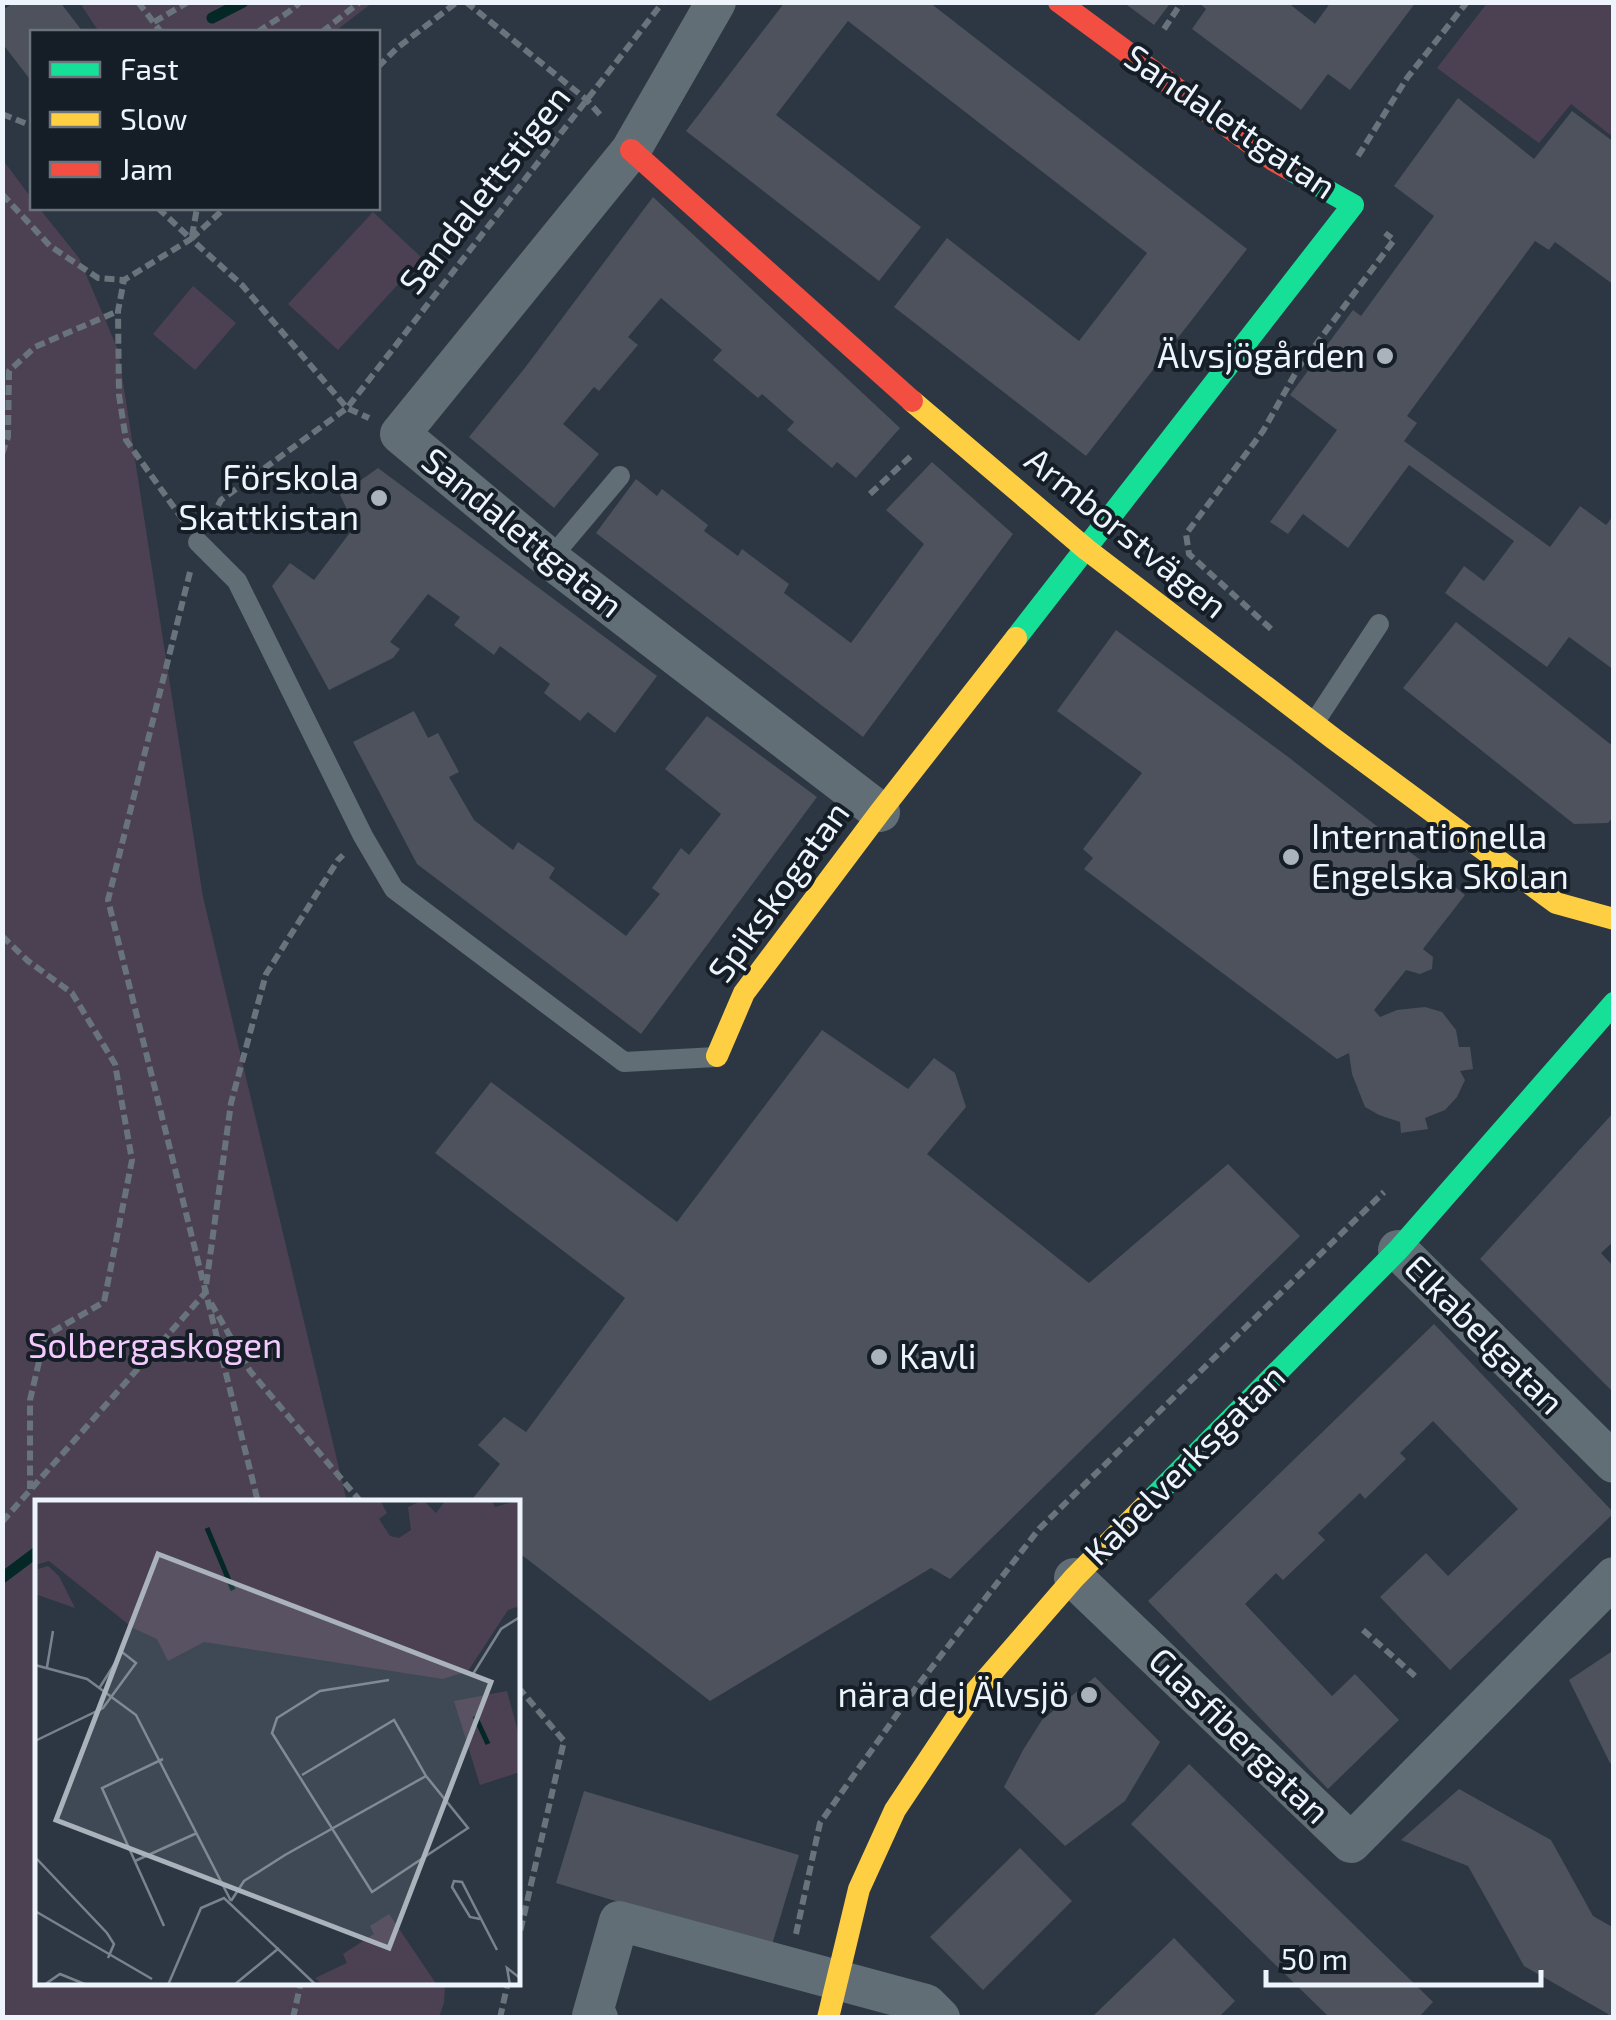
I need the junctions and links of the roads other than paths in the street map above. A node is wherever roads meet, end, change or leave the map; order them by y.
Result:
1 (716, 2) edge
2 (1058, 2) edge
3 (630, 150) junction
4 (1352, 204) joint
5 (620, 476) dead end
6 (198, 542) road end
7 (1086, 549) junction
8 (550, 559) junction
9 (1379, 624) dead end
10 (1314, 724) junction
11 (880, 812) junction
12 (1614, 919) edge
13 (1614, 1003) edge
14 (718, 1056) joint
15 (1398, 1250) junction
16 (1614, 1463) edge
17 (1614, 1577) edge
18 (1074, 1578) junction
19 (836, 1978) junction
20 (598, 2018) edge
21 (828, 2018) edge
22 (940, 2018) edge

1 - 3 street, Sandalettgatan
2 - 4 street, Sandalettgatan
3 - 7 street, Armborstvägen
3 - 8 street, Sandalettgatan
4 - 7 street, Spikskogatan
5 - 8 lane
6 - 14 lane, Spikskogatan
7 - 10 street, Armborstvägen
7 - 11 street, Spikskogatan
8 - 11 street, Sandalettgatan
9 - 10 lane
10 - 12 street, Armborstvägen
11 - 14 street, Spikskogatan
13 - 15 street, Kabelverksgatan
15 - 16 street, Elkabelgatan
15 - 18 street, Kabelverksgatan
17 - 18 street, Glasfibergatan
18 - 19 street, Kabelverksgatan
19 - 20 street
19 - 21 street, Kabelverksgatan
19 - 22 street

